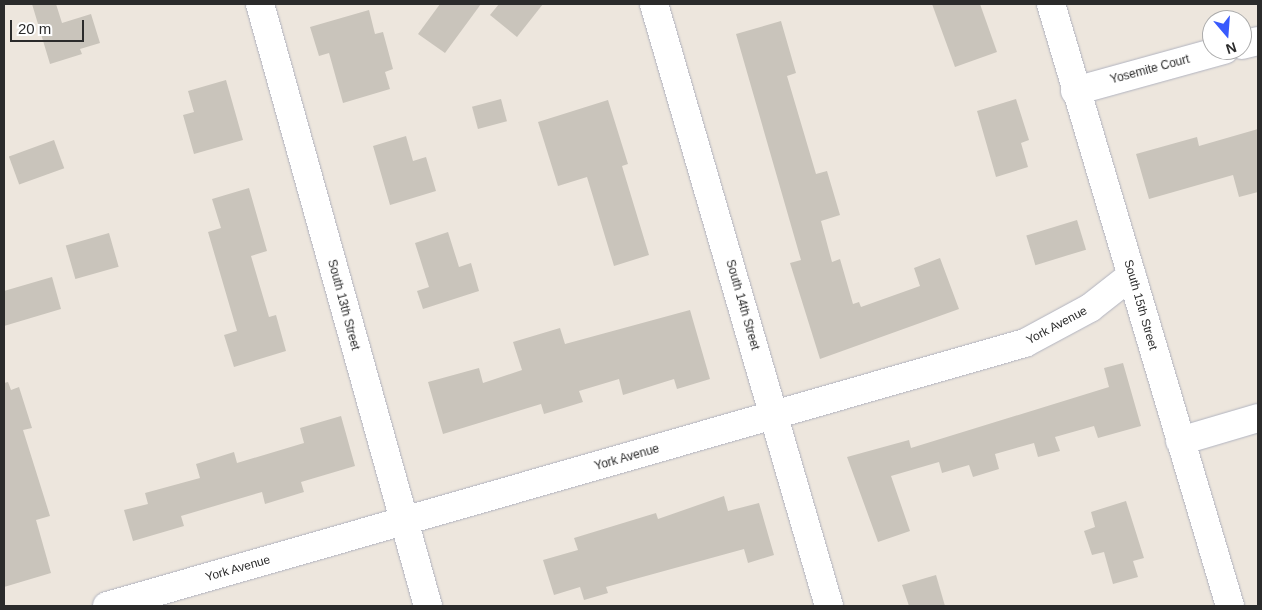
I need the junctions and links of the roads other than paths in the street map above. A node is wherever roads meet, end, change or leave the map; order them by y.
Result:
1 (260, 4) edge
2 (654, 4) edge
3 (1050, 4) edge
4 (1202, 56) edge
5 (1075, 91) junction
6 (1132, 275) junction
7 (774, 415) junction
8 (1258, 418) edge
9 (1180, 440) junction
10 (403, 523) junction
11 (107, 606) edge
12 (428, 606) edge
13 (829, 606) edge
14 (1230, 606) edge

1 - 10 street, South 13th Street
2 - 7 street, South 14th Street
3 - 5 street, South 15th Street
4 - 5 street, Yosemite Court
5 - 6 street, South 15th Street
6 - 7 street, York Avenue
6 - 9 street, South 15th Street
7 - 10 street, York Avenue
7 - 13 street, South 14th Street
8 - 9 street
9 - 14 street, South 15th Street
10 - 11 street, York Avenue
10 - 12 street, South 13th Street

